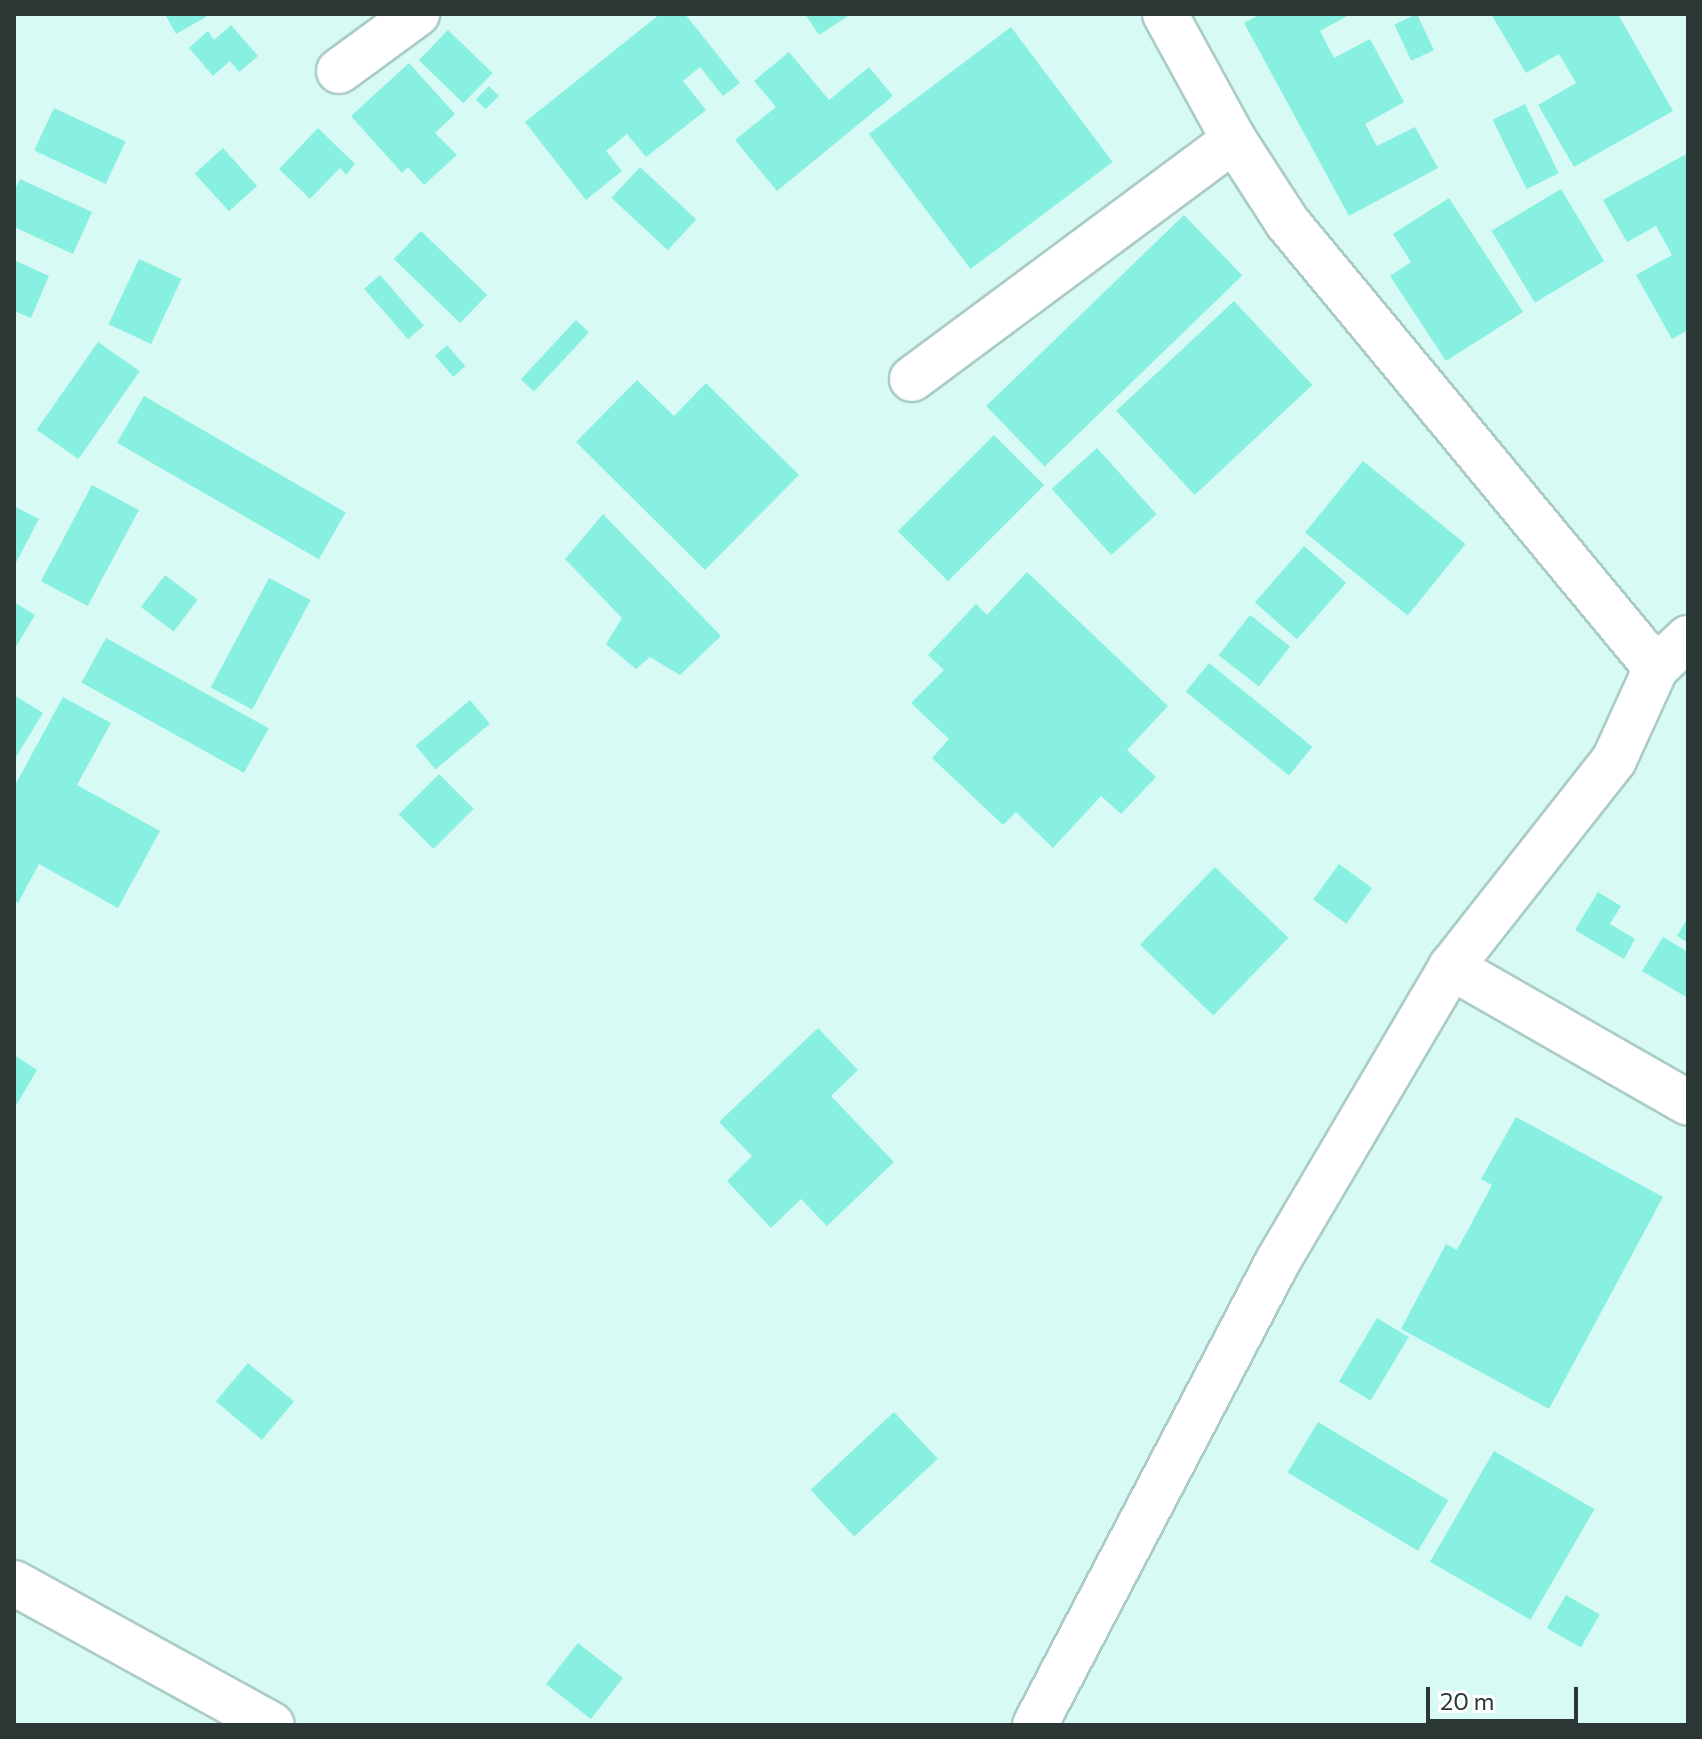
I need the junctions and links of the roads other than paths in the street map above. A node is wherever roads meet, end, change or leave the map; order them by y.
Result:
1 (417, 14) edge
2 (1165, 14) edge
3 (339, 71) dead end
4 (1234, 140) junction
5 (912, 379) dead end
6 (1688, 638) edge
7 (1656, 668) junction
8 (1451, 967) junction
9 (1688, 1103) edge
10 (14, 1583) edge
11 (256, 1721) edge
12 (1035, 1725) edge

1 - 3 street
2 - 4 street
4 - 5 street
4 - 7 street
6 - 7 street
7 - 8 street
8 - 9 street
8 - 12 street
10 - 11 street

